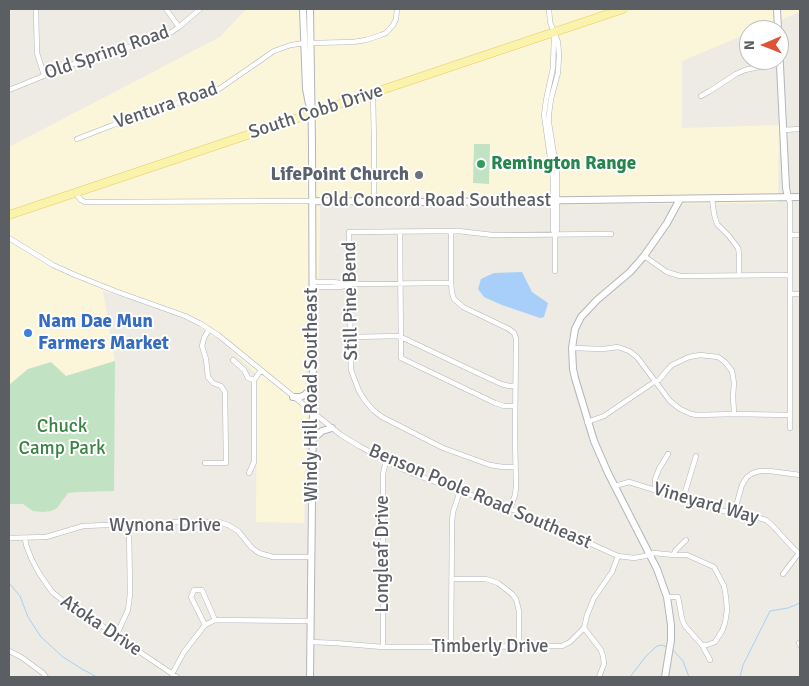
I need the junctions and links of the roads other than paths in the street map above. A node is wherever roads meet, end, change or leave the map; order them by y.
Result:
1 (36, 9) edge
2 (166, 9) edge
3 (200, 9) edge
4 (302, 9) edge
5 (310, 9) edge
6 (315, 9) edge
7 (397, 9) edge
8 (549, 9) edge
9 (623, 9) edge
10 (179, 27) junction
11 (553, 32) junction
12 (309, 41) junction
13 (745, 70) edge
14 (780, 70) edge
15 (44, 75) junction
16 (9, 90) edge
17 (373, 93) junction
18 (701, 96) dead end
19 (312, 113) junction
20 (800, 129) edge
21 (783, 130) junction
22 (77, 139) dead end
23 (75, 193) junction
24 (788, 197) junction
25 (800, 197) edge
26 (712, 198) junction
27 (680, 199) junction
28 (555, 200) junction
29 (312, 201) junction
30 (374, 202) junction
31 (9, 215) edge
32 (451, 231) junction
33 (400, 232) junction
34 (555, 234) junction
35 (611, 234) dead end
36 (790, 235) junction
37 (800, 235) edge
38 (9, 238) edge
39 (644, 256) junction
40 (555, 271) dead end
41 (789, 275) junction
42 (739, 276) junction
43 (313, 284) junction
44 (350, 284) junction
45 (400, 284) junction
46 (451, 284) junction
47 (790, 294) junction
48 (800, 294) edge
49 (209, 329) junction
50 (350, 337) junction
51 (401, 337) junction
52 (572, 348) junction
53 (233, 360) dead end
54 (261, 370) junction
55 (254, 380) junction
56 (654, 382) junction
57 (313, 386) junction
58 (516, 386) junction
59 (293, 397) junction
60 (515, 406) junction
61 (313, 413) junction
62 (734, 414) junction
63 (790, 416) junction
64 (587, 422) junction
65 (332, 428) junction
66 (790, 428) dead end
67 (313, 439) junction
68 (668, 454) dead end
69 (696, 456) dead end
70 (386, 461) junction
71 (205, 463) dead end
72 (516, 467) junction
73 (249, 472) dead end
74 (800, 475) edge
75 (615, 486) junction
76 (655, 490) junction
77 (460, 491) junction
78 (683, 499) junction
79 (510, 509) junction
80 (734, 513) junction
81 (128, 525) junction
82 (9, 538) edge
83 (25, 538) junction
84 (686, 540) dead end
85 (800, 553) edge
86 (650, 554) junction
87 (674, 555) junction
88 (618, 556) junction
89 (311, 557) junction
90 (783, 574) dead end
91 (452, 579) junction
92 (667, 597) junction
93 (215, 620) junction
94 (310, 621) junction
95 (205, 625) junction
96 (584, 628) junction
97 (116, 636) junction
98 (310, 642) junction
99 (702, 645) junction
100 (383, 647) junction
101 (451, 647) junction
102 (519, 647) junction
103 (9, 652) edge
104 (710, 660) dead end
105 (174, 676) edge
106 (46, 677) edge
107 (310, 677) edge
108 (599, 677) edge
109 (665, 677) edge

1 - 15 street
2 - 10 street
3 - 10 street, Old Spring Road
4 - 12 street, Windy Hill Road Southeast
5 - 12 street, Windy Hill Road Southeast
6 - 12 street, Windy Hill Road Southeast
7 - 12 street, Ventura Road
8 - 11 street
9 - 11 main road, South Cobb Drive
10 - 15 street, Old Spring Road
11 - 17 main road, South Cobb Drive
11 - 28 street
12 - 19 street, Windy Hill Road Southeast
12 - 22 street, Ventura Road
13 - 18 street
14 - 21 street
15 - 16 street, Old Spring Road
17 - 19 main road, South Cobb Drive
17 - 30 street
19 - 23 main road, South Cobb Drive
19 - 29 street, Windy Hill Road Southeast
20 - 21 street
21 - 24 street
23 - 29 street, Old Concord Road Southeast
23 - 31 main road, South Cobb Drive
24 - 25 street, Old Concord Road Southeast
24 - 26 street, Old Concord Road Southeast
24 - 36 street
26 - 27 street, Old Concord Road Southeast
26 - 42 street
27 - 28 street, Old Concord Road Southeast
27 - 39 street
28 - 30 street, Old Concord Road Southeast
28 - 34 street
29 - 30 street, Old Concord Road Southeast
29 - 43 street, Windy Hill Road Southeast
32 - 33 street, Still Pine Bend
32 - 34 street, Still Pine Bend
32 - 46 street
33 - 44 street, Still Pine Bend
33 - 45 street
34 - 35 street, Still Pine Bend
34 - 40 street
36 - 37 street
36 - 41 street
38 - 49 street, Benson Poole Road Southeast
39 - 42 street
39 - 52 street
41 - 42 street
41 - 47 street
43 - 44 street
43 - 57 street, Windy Hill Road Southeast
44 - 45 street
44 - 50 street, Still Pine Bend
45 - 46 street
45 - 51 street
46 - 58 street
47 - 48 street
47 - 63 street
49 - 54 street, Benson Poole Road Southeast
49 - 71 street
50 - 51 street
50 - 72 street, Still Pine Bend
51 - 58 street
51 - 60 street
52 - 56 street
52 - 64 street
53 - 55 street
54 - 55 street
54 - 59 street, Benson Poole Road Southeast
55 - 73 street
56 - 62 street
56 - 62 street
56 - 64 street
57 - 59 street
57 - 61 street, Windy Hill Road Southeast
58 - 60 street
59 - 61 street, Benson Poole Road Southeast
60 - 72 street
61 - 65 street, Benson Poole Road Southeast
61 - 67 street, Windy Hill Road Southeast
62 - 63 street
63 - 66 street
64 - 75 street
65 - 67 street
65 - 70 street, Benson Poole Road Southeast
67 - 89 street, Windy Hill Road Southeast
68 - 76 street
69 - 78 street
70 - 77 street, Benson Poole Road Southeast
70 - 100 street, Longleaf Drive
72 - 79 street
74 - 80 street
75 - 76 street, Vineyard Way
75 - 86 street
76 - 78 street, Vineyard Way
77 - 79 street, Benson Poole Road Southeast
77 - 91 street
78 - 80 street, Vineyard Way
79 - 88 street, Benson Poole Road Southeast
80 - 85 street, Vineyard Way
81 - 83 street, Wynona Drive
81 - 89 street, Wynona Drive
81 - 97 street
82 - 83 street, Wynona Drive
83 - 97 street, Atoka Drive
84 - 87 street
85 - 90 street
86 - 87 street, Benson Poole Road Southeast
86 - 88 street, Benson Poole Road Southeast
86 - 92 street
87 - 99 street, Benson Poole Road Southeast
88 - 96 street
89 - 94 street, Windy Hill Road Southeast
91 - 101 street
91 - 102 street
92 - 99 street
92 - 109 street
93 - 94 street
93 - 95 street
93 - 95 street
94 - 98 street, Windy Hill Road Southeast
95 - 105 street
96 - 102 street, Timberly Drive
96 - 108 street
97 - 105 street, Atoka Drive
98 - 100 street, Timberly Drive
98 - 107 street, Windy Hill Road Southeast
99 - 104 street
100 - 101 street, Timberly Drive
101 - 102 street, Timberly Drive
103 - 106 street

